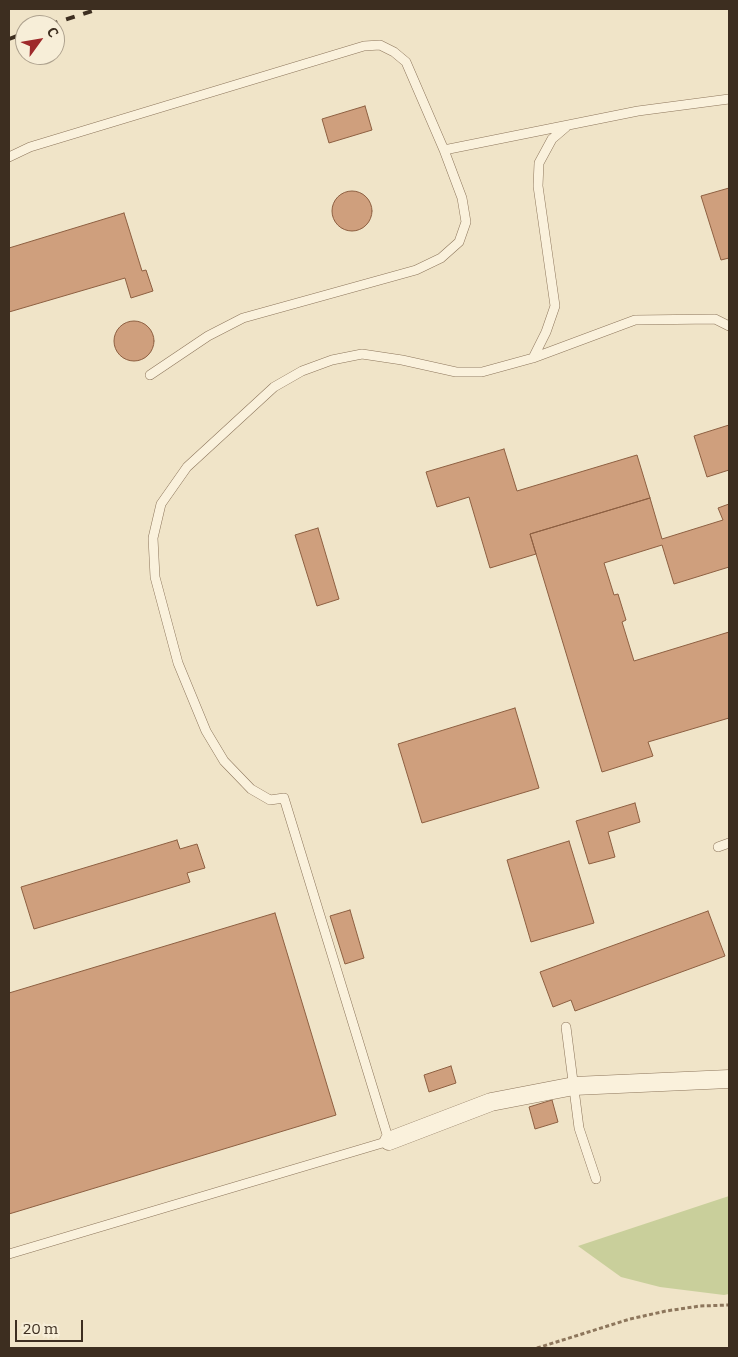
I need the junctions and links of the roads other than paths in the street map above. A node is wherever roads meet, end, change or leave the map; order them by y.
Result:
1 (729, 99) edge
2 (568, 126) junction
3 (444, 150) junction
4 (9, 157) edge
5 (729, 326) edge
6 (533, 358) junction
7 (150, 375) dead end
8 (729, 843) edge
9 (718, 847) dead end
10 (566, 1027) dead end
11 (729, 1080) edge
12 (574, 1086) junction
13 (389, 1141) junction
14 (596, 1180) dead end
15 (9, 1254) edge

1 - 2 lane
2 - 3 lane
2 - 6 lane
3 - 4 lane
3 - 7 lane
5 - 6 lane
6 - 13 lane
8 - 9 lane
10 - 12 lane
11 - 12 street
12 - 13 street
12 - 14 lane
13 - 15 lane

